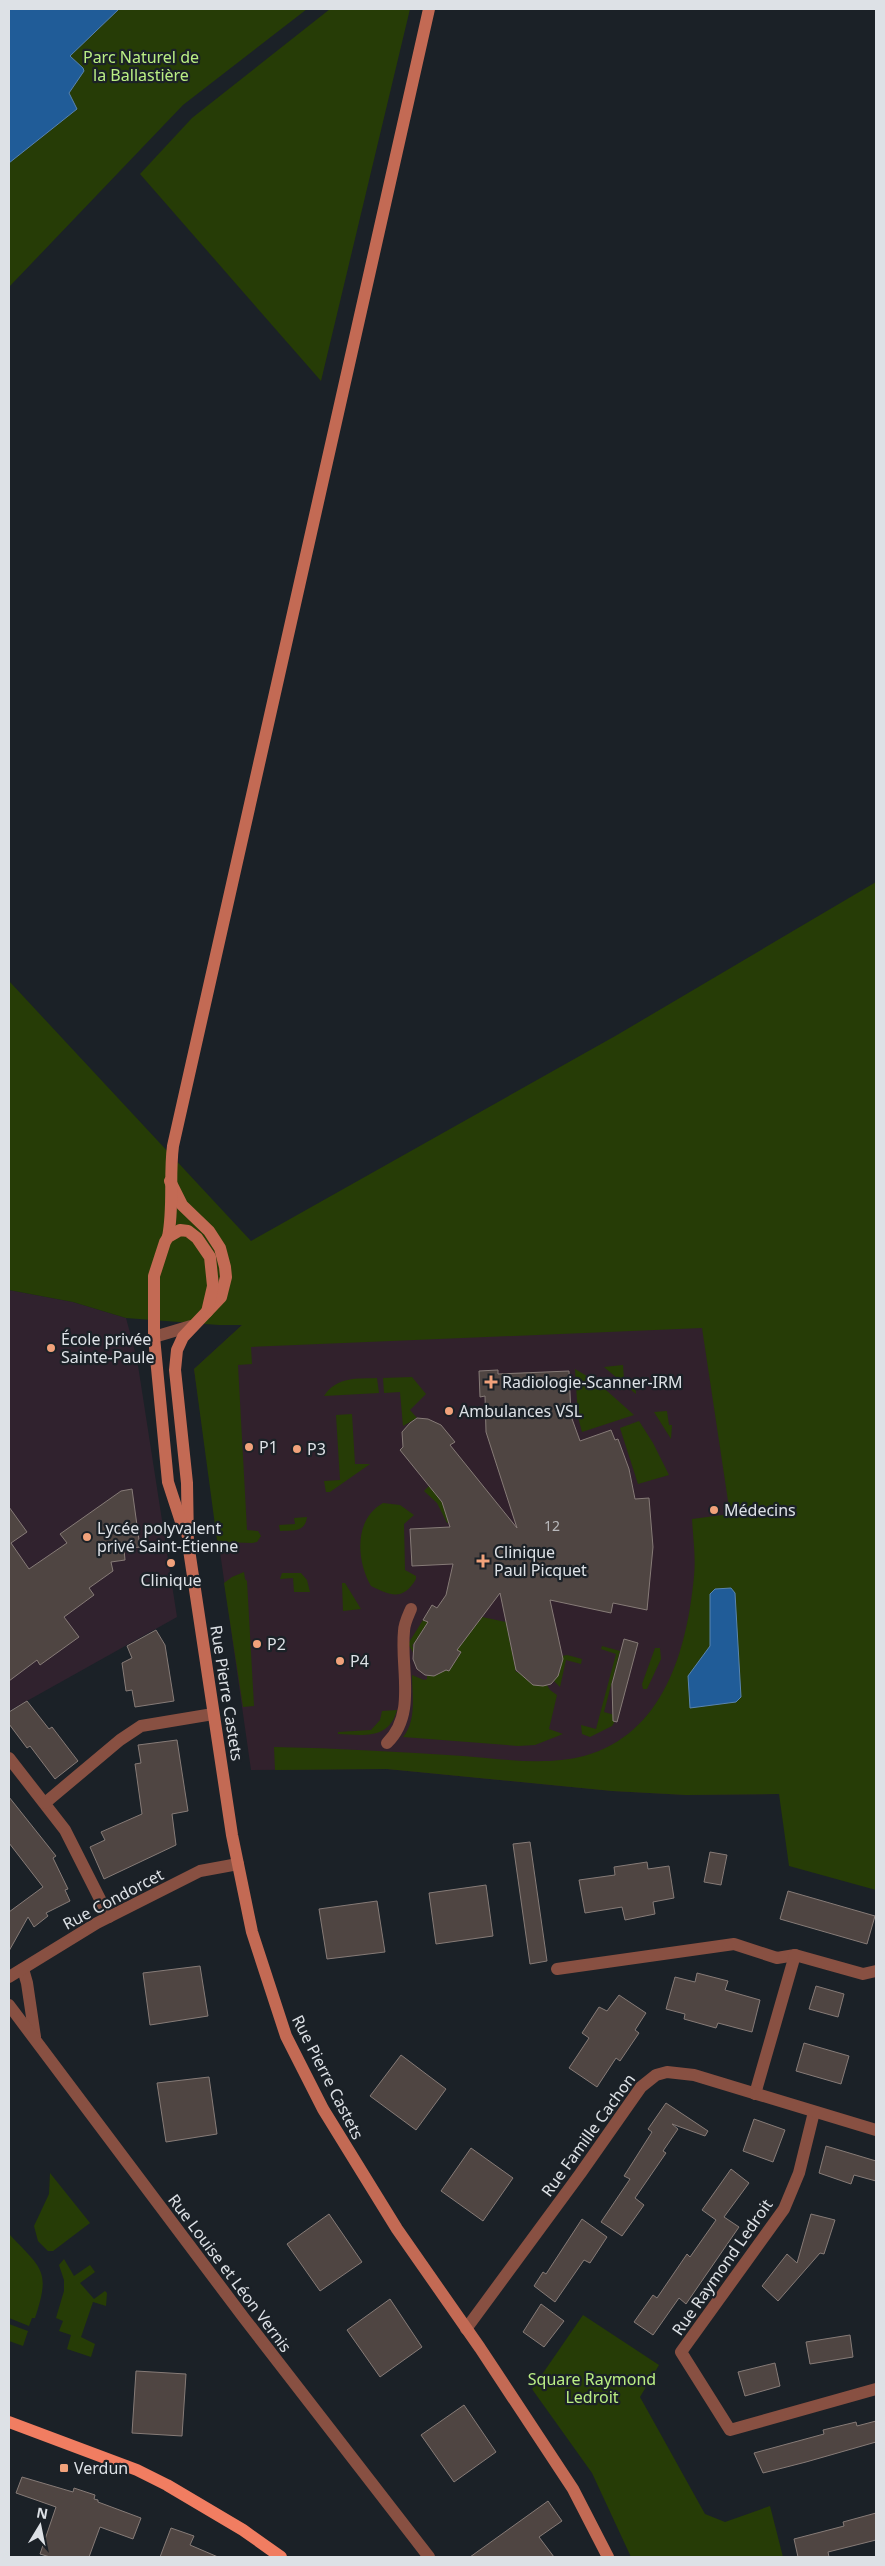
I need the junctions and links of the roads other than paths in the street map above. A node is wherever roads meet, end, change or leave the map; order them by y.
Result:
1 (429, 9) edge
2 (170, 1181) junction
3 (168, 1237) junction
4 (207, 1312) junction
5 (191, 1326) junction
6 (154, 1337) junction
7 (188, 1543) junction
8 (411, 1609) dead end
9 (213, 1714) junction
10 (387, 1743) dead end
11 (9, 1758) edge
12 (45, 1804) junction
13 (238, 1864) junction
14 (109, 1917) junction
15 (795, 1955) junction
16 (23, 1969) junction
17 (557, 1969) dead end
18 (876, 1971) edge
19 (9, 1976) edge
20 (9, 2005) edge
21 (36, 2040) junction
22 (756, 2094) junction
23 (814, 2112) junction
24 (876, 2130) edge
25 (466, 2329) junction
26 (876, 2389) edge
27 (9, 2422) edge
28 (281, 2557) edge
29 (430, 2557) edge
30 (608, 2557) edge

1 - 2 street, Rue Pierre Castets
2 - 3 street, Rue Pierre Castets
2 - 4 street
3 - 4 street
3 - 6 street, Rue Pierre Castets
4 - 5 street
5 - 6 street
5 - 7 street, Rue Pierre Castets
6 - 7 street, Rue Pierre Castets
7 - 9 street, Rue Pierre Castets
8 - 10 street
9 - 12 street
9 - 13 street, Rue Pierre Castets
11 - 12 street
12 - 14 street
13 - 14 street, Rue Condorcet
13 - 25 street, Rue Pierre Castets
14 - 16 street, Rue Condorcet
15 - 17 street
15 - 18 street
15 - 22 street
16 - 19 street, Rue Condorcet
16 - 21 street
20 - 21 street, Rue Louise et Léon Vernis
21 - 29 street, Rue Louise et Léon Vernis
22 - 23 street, Rue Famille Cachon
22 - 25 street, Rue Famille Cachon
23 - 24 street, Rue Famille Cachon
23 - 26 street, Rue Raymond Ledroit
25 - 30 street, Rue Pierre Castets
27 - 28 main road

